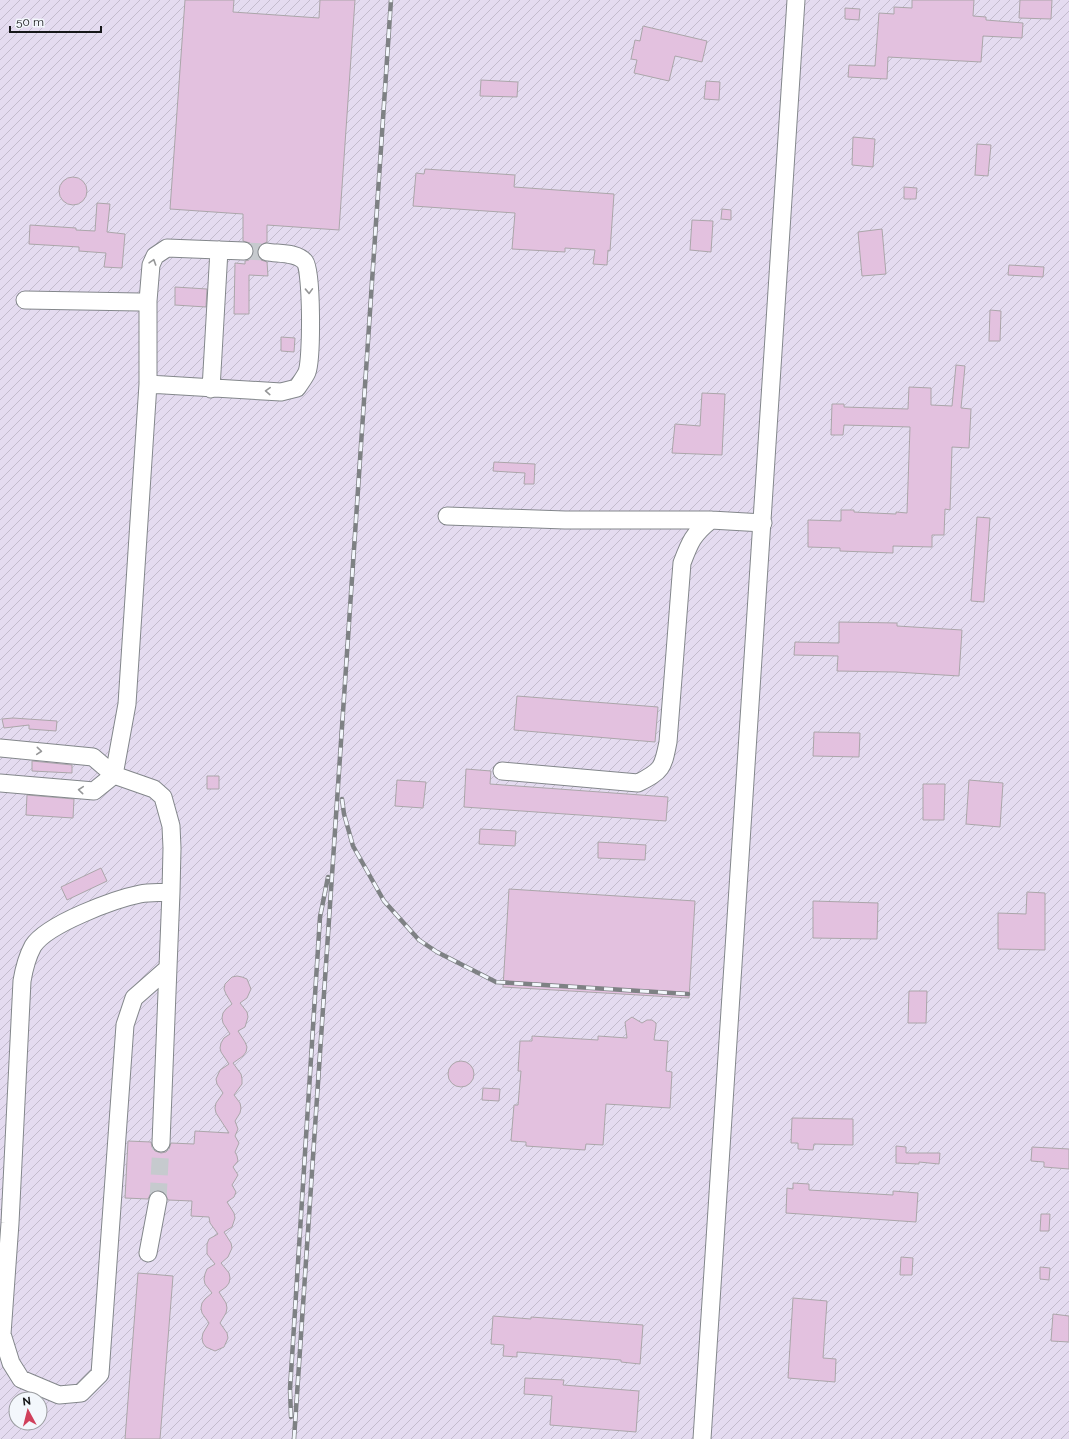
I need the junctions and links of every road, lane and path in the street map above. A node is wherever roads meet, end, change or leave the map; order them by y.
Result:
1 (796, 0) edge
2 (219, 250) junction
3 (244, 251) tunnel mouth
4 (267, 252) tunnel mouth
5 (25, 300) dead end
6 (148, 301) junction
7 (148, 384) junction
8 (211, 389) junction
9 (447, 516) dead end
10 (711, 520) junction
11 (763, 523) junction
12 (0, 748) edge
13 (502, 771) dead end
14 (114, 775) junction
15 (0, 783) edge
16 (171, 892) junction
17 (167, 969) junction
18 (161, 1143) tunnel mouth
19 (158, 1200) tunnel mouth
20 (148, 1253) dead end
21 (702, 1439) edge

1 - 11 street
2 - 3 street
6 -> 2 street
2 - 8 street
4 -> 8 street
5 - 6 street
6 - 7 street
7 - 8 street
7 - 14 street
9 - 10 street
10 - 11 street
10 - 13 street
11 - 21 street
12 -> 14 street
14 -> 15 street
14 - 16 street
16 - 17 street
16 - 17 street
17 - 18 street
19 - 20 street

